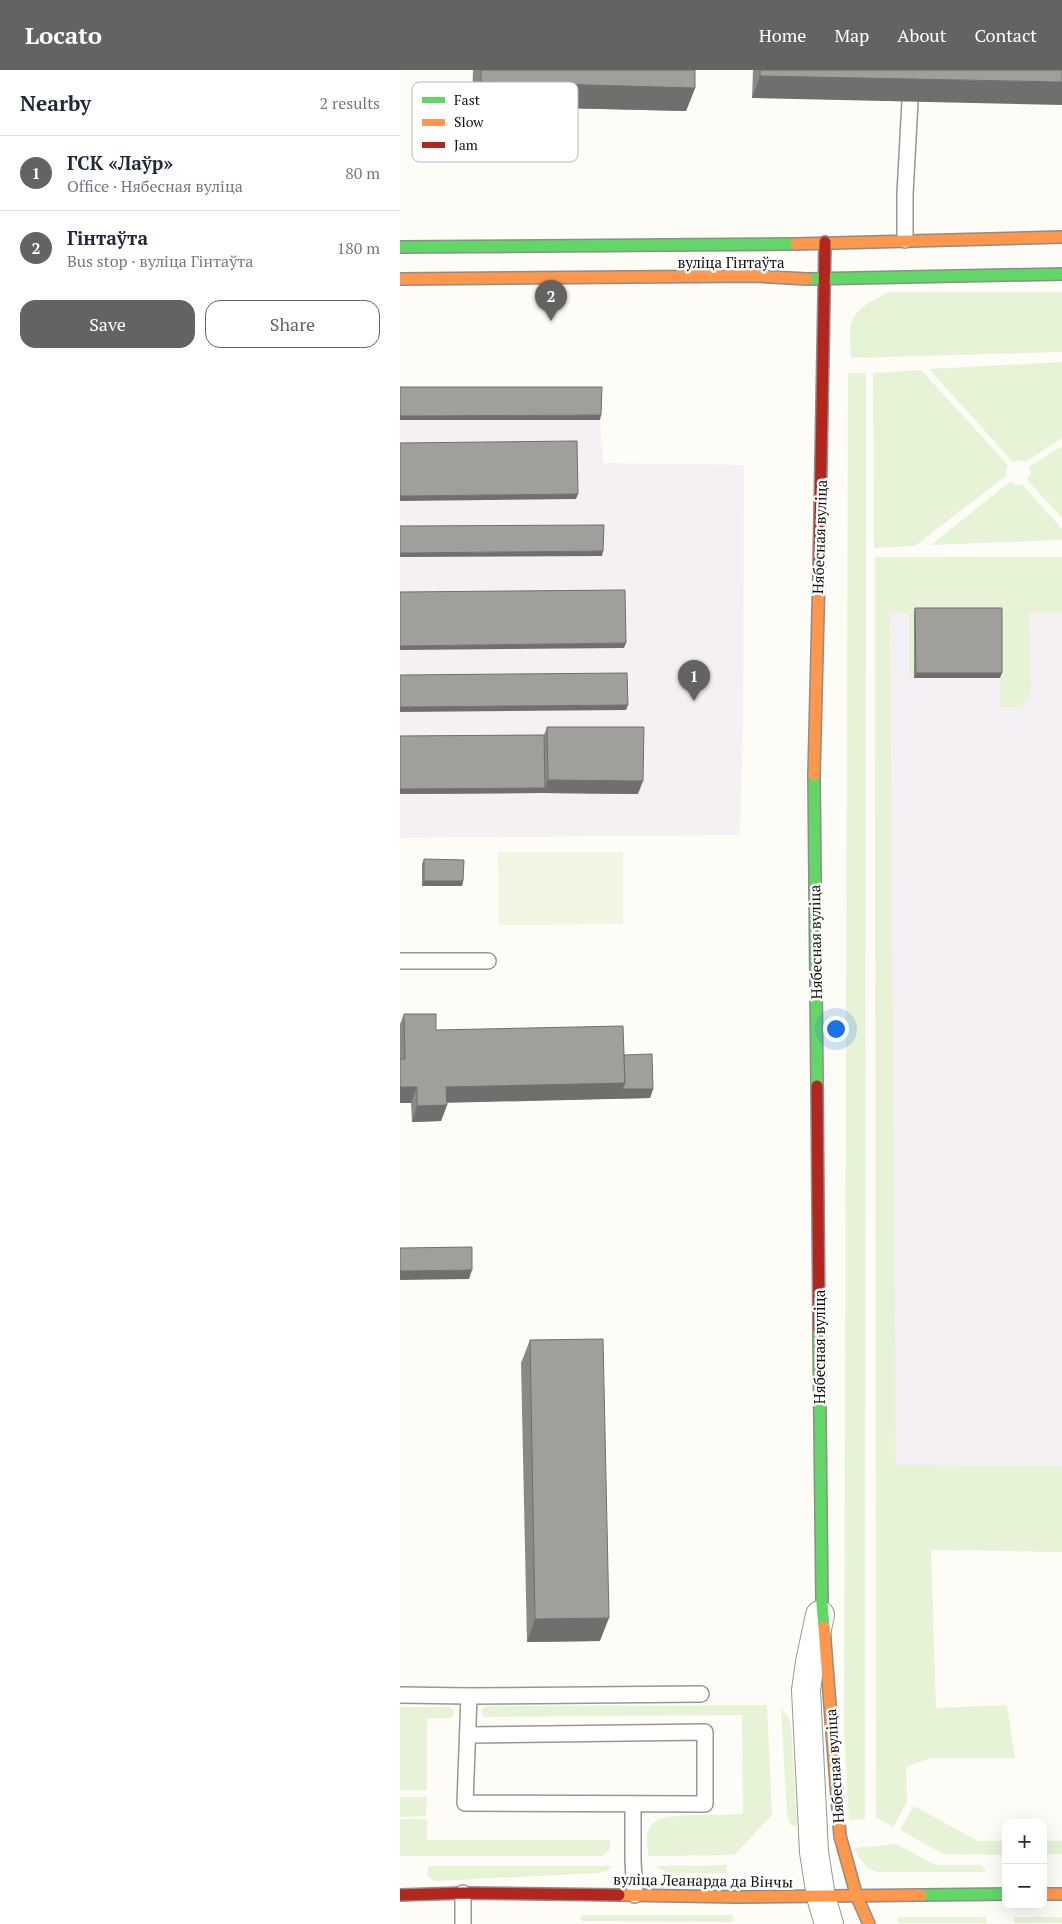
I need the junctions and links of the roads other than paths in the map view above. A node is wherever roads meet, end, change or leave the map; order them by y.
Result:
1 (910, 101) edge
2 (1062, 237) edge
3 (905, 240) junction
4 (825, 242) junction
5 (400, 247) edge
6 (1062, 274) edge
7 (400, 279) edge
8 (825, 280) junction
9 (488, 961) dead end
10 (400, 962) edge
11 (822, 1604) junction
12 (701, 1694) dead end
13 (400, 1695) edge
14 (469, 1696) junction
15 (468, 1735) junction
16 (632, 1805) junction
17 (463, 1892) junction
18 (1002, 1894) edge
19 (1047, 1894) edge
20 (1062, 1894) edge
21 (400, 1895) edge
22 (635, 1895) junction
23 (821, 1896) junction
24 (857, 1897) junction
25 (463, 1924) edge
26 (829, 1924) edge
27 (869, 1924) edge

1 - 3 lane
2 - 3 main road, вуліца Гінтаўта
3 - 4 main road, вуліца Гінтаўта
4 - 5 main road, вуліца Гінтаўта
4 - 8 main road, Нябесная вуліца
6 - 8 main road, вуліца Гінтаўта
7 - 8 main road, вуліца Гінтаўта
8 - 11 main road, Нябесная вуліца
9 - 10 lane
11 - 23 street, Нябесная вуліца
11 - 24 main road, Нябесная вуліца
12 - 14 lane
13 - 14 lane
14 - 15 lane
15 - 16 lane
15 - 16 lane
16 - 22 lane
17 - 21 main road, вуліца Леанарда да Вінчы
17 - 22 main road, вуліца Леанарда да Вінчы
17 - 25 lane
18 - 24 main road, вуліца Леанарда да Вінчы
19 - 20 main road
22 - 23 main road, вуліца Леанарда да Вінчы
23 - 24 main road, вуліца Леанарда да Вінчы
23 - 26 street, Нябесная вуліца
24 - 27 main road, Нябесная вуліца

